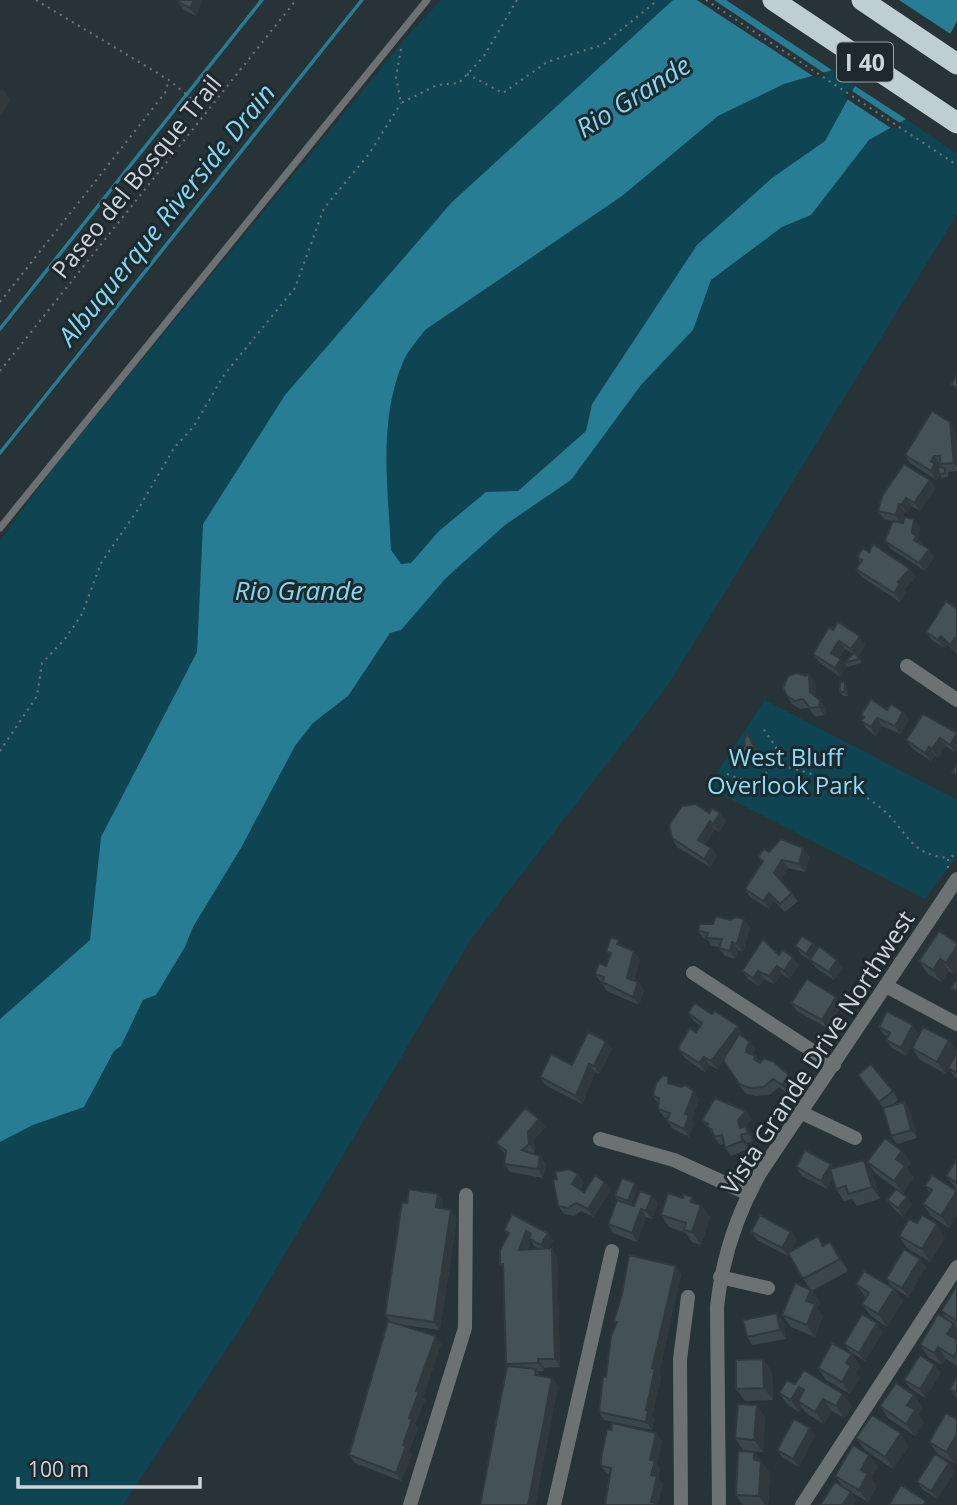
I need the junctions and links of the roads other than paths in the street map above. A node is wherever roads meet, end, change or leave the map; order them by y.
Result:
1 (427, 0) edge
2 (773, 0) edge
3 (862, 0) edge
4 (957, 64) edge
5 (957, 123) edge
6 (0, 528) edge
7 (907, 666) dead end
8 (957, 700) edge
9 (954, 875) edge
10 (693, 973) dead end
11 (886, 986) junction
12 (957, 1024) edge
13 (834, 1065) junction
14 (802, 1113) junction
15 (855, 1138) dead end
16 (600, 1139) dead end
17 (749, 1194) junction
18 (466, 1195) dead end
19 (612, 1251) dead end
20 (957, 1266) edge
21 (720, 1277) junction
22 (768, 1288) dead end
23 (688, 1297) dead end
24 (413, 1504) edge
25 (554, 1505) edge
26 (681, 1505) edge
27 (719, 1505) edge
28 (802, 1505) edge

1 - 6 lane
2 - 5 highway, I 40
3 - 4 highway, I 40
7 - 8 street
9 - 11 street, Vista Grande Drive Northwest
10 - 13 street
11 - 12 street
11 - 13 street, Vista Grande Drive Northwest
13 - 14 street, Vista Grande Drive Northwest
14 - 15 street
14 - 17 street, Vista Grande Drive Northwest
16 - 17 street
17 - 21 street, Vista Grande Drive Northwest
18 - 24 street
19 - 25 street
20 - 28 street
21 - 22 street
21 - 27 street, Vista Grande Drive Northwest
23 - 26 street

